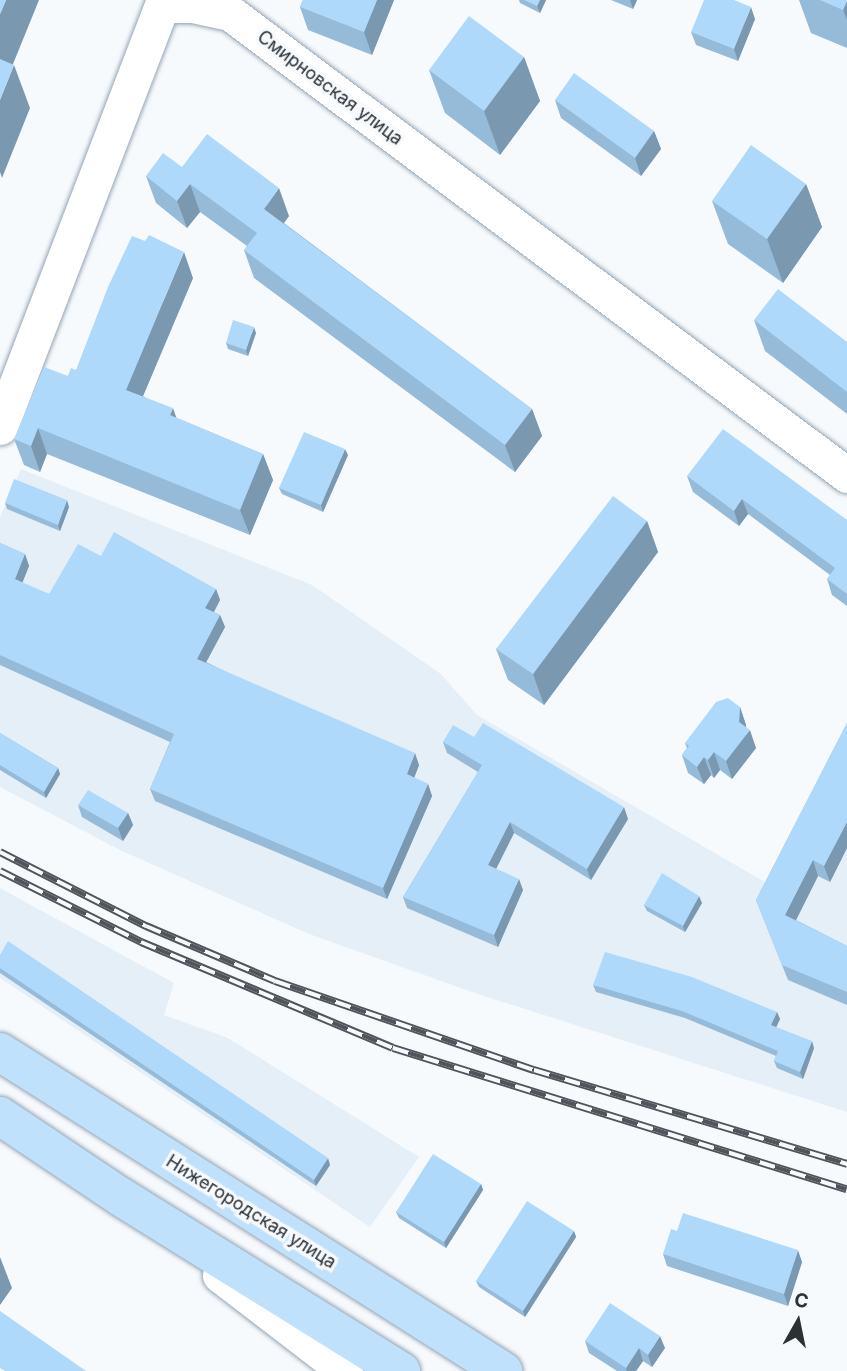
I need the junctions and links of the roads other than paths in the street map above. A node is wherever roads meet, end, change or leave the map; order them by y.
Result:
1 (164, 2) edge
2 (0, 428) edge
3 (847, 475) edge
4 (0, 1044) edge
5 (0, 1052) edge
6 (36, 1075) junction
7 (0, 1116) edge
8 (121, 1197) junction
9 (345, 1371) edge
10 (401, 1371) edge
11 (503, 1371) edge

1 - 2 street, Смирновская улица
1 - 3 street, Смирновская улица
4 - 6 main road
5 - 6 main road, Нижегородская улица
6 - 11 main road, Нижегородская улица
7 - 8 main road
8 - 9 street
8 - 10 main road

